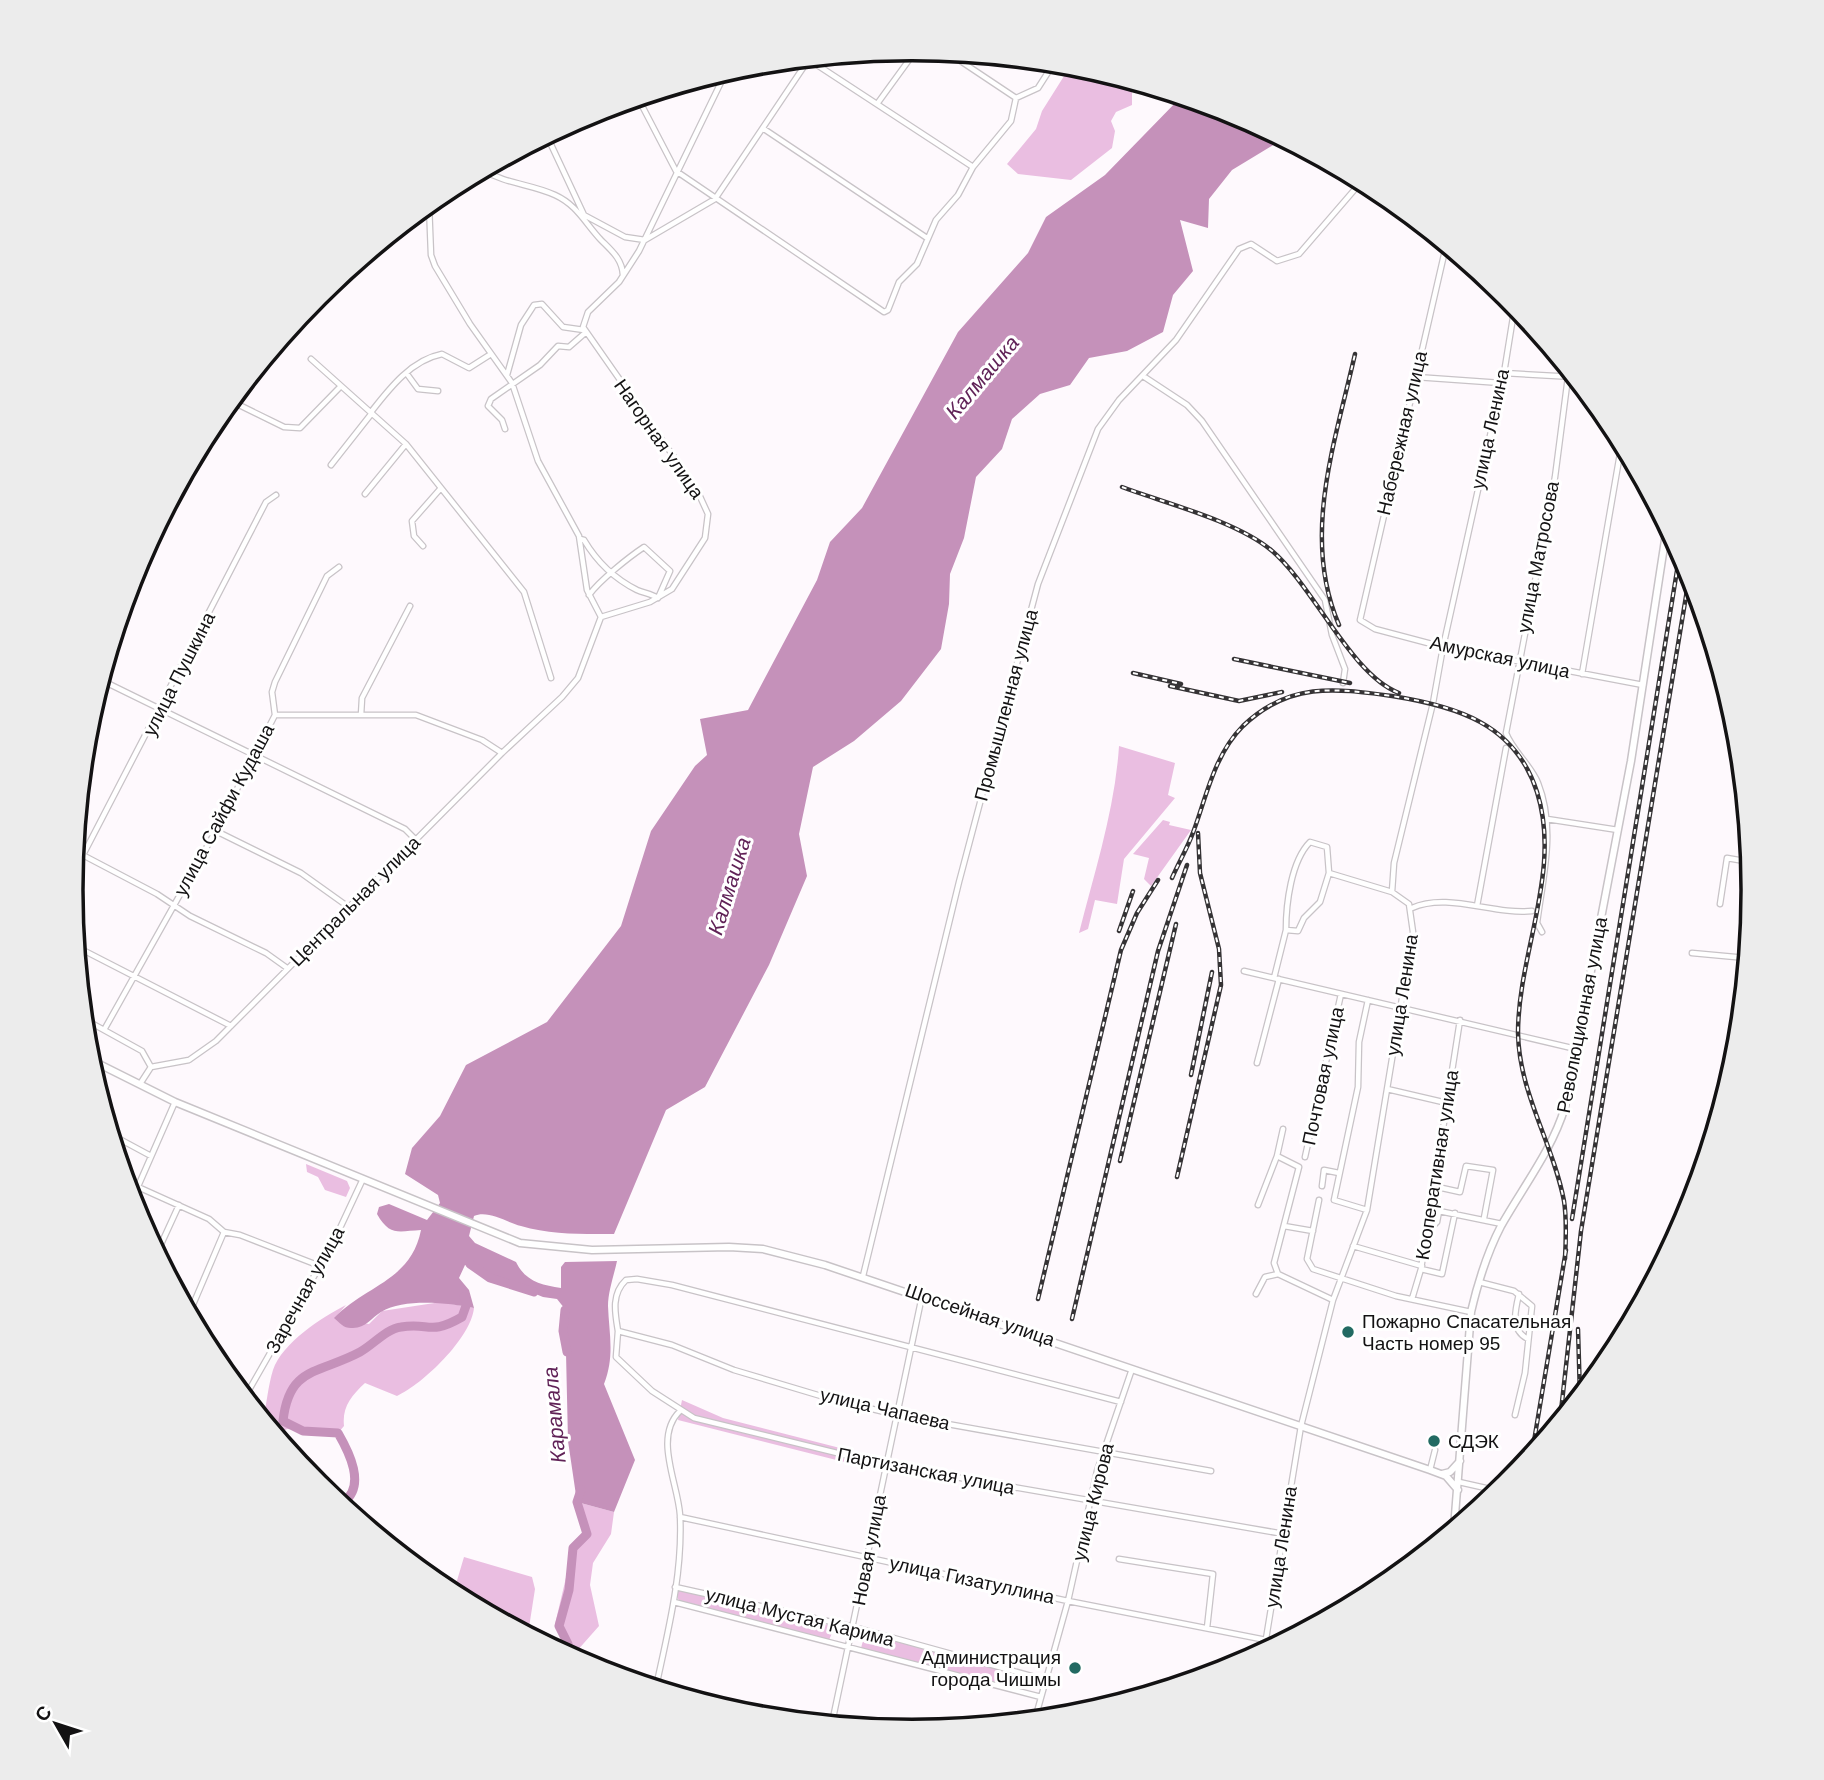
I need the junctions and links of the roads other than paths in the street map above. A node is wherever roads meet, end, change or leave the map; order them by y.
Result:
1 (908, 61) edge
2 (963, 63) edge
3 (818, 67) edge
4 (803, 68) edge
5 (1048, 73) edge
6 (720, 84) edge
7 (1016, 99) junction
8 (877, 104) junction
9 (642, 106) edge
10 (764, 129) junction
11 (551, 144) edge
12 (973, 167) junction
13 (676, 172) junction
14 (493, 175) edge
15 (1354, 190) edge
16 (715, 199) junction
17 (584, 215) junction
18 (430, 217) edge
19 (927, 238) junction
20 (645, 240) junction
21 (1444, 255) edge
22 (623, 276) junction
23 (1513, 320) edge
24 (586, 333) junction
25 (491, 354) junction
26 (311, 359) dead end
27 (1504, 373) junction
28 (407, 374) junction
29 (508, 376) junction
30 (1143, 376) junction
31 (1562, 376) edge
32 (1416, 377) junction
33 (512, 383) junction
34 (1501, 383) junction
35 (1570, 386) edge
36 (340, 387) junction
37 (438, 391) dead end
38 (240, 406) edge
39 (371, 413) junction
40 (505, 429) dead end
41 (406, 444) junction
42 (1619, 459) edge
43 (331, 465) dead end
44 (441, 488) junction
45 (365, 494) dead end
46 (276, 495) dead end
47 (580, 539) junction
48 (1665, 544) edge
49 (423, 546) dead end
50 (339, 567) dead end
51 (613, 573) junction
52 (589, 595) junction
53 (658, 598) junction
54 (410, 606) dead end
55 (601, 617) junction
56 (1360, 620) joint
57 (1443, 647) junction
58 (1517, 662) junction
59 (1582, 674) junction
60 (551, 678) dead end
61 (1343, 683) dead end
62 (109, 684) edge
63 (1644, 685) junction
64 (161, 710) junction
65 (275, 715) junction
66 (361, 715) junction
67 (1506, 748) dead end
68 (502, 753) junction
69 (254, 755) junction
70 (1547, 819) junction
71 (1618, 830) junction
72 (216, 831) junction
73 (416, 841) junction
74 (84, 852) edge
75 (84, 856) edge
76 (1740, 860) edge
77 (1329, 873) junction
78 (1392, 892) junction
79 (173, 904) junction
80 (1720, 904) dead end
81 (1477, 906) junction
82 (350, 908) junction
83 (1412, 908) junction
84 (1532, 911) dead end
85 (1286, 930) junction
86 (1542, 932) dead end
87 (86, 952) edge
88 (1692, 953) dead end
89 (1738, 957) edge
90 (287, 968) junction
91 (1244, 971) dead end
92 (133, 976) junction
93 (1276, 978) junction
94 (1341, 994) junction
95 (1368, 1000) junction
96 (1400, 1009) junction
97 (1460, 1020) junction
98 (94, 1025) edge
99 (231, 1026) junction
100 (104, 1030) junction
101 (1576, 1049) junction
102 (1257, 1063) dead end
103 (102, 1066) edge
104 (151, 1067) junction
105 (140, 1085) junction
106 (1387, 1088) junction
107 (175, 1102) junction
108 (1447, 1102) junction
109 (1283, 1129) dead end
110 (122, 1141) edge
111 (151, 1156) junction
112 (1277, 1156) junction
113 (1305, 1157) dead end
114 (1339, 1172) junction
115 (362, 1181) junction
116 (1322, 1186) dead end
117 (1433, 1186) junction
118 (138, 1187) joint
119 (1319, 1200) dead end
120 (179, 1205) junction
121 (1258, 1205) dead end
122 (1367, 1210) junction
123 (1455, 1213) junction
124 (1484, 1218) junction
125 (1502, 1224) junction
126 (1284, 1226) junction
127 (1313, 1231) junction
128 (1428, 1231) junction
129 (224, 1232) junction
130 (162, 1242) edge
131 (1353, 1247) junction
132 (320, 1266) junction
133 (1421, 1268) junction
134 (1278, 1274) junction
135 (863, 1276) junction
136 (1340, 1280) junction
137 (1478, 1282) junction
138 (1256, 1294) dead end
139 (1519, 1294) junction
140 (922, 1296) junction
141 (1412, 1299) junction
142 (1333, 1300) junction
143 (194, 1303) edge
144 (1471, 1312) junction
145 (618, 1331) junction
146 (1528, 1339) junction
147 (909, 1349) junction
148 (1133, 1367) junction
149 (251, 1389) edge
150 (1121, 1402) junction
151 (680, 1411) junction
152 (897, 1415) junction
153 (1515, 1415) dead end
154 (1301, 1426) junction
155 (1435, 1450) dead end
156 (1104, 1451) junction
157 (1460, 1461) junction
158 (886, 1465) junction
159 (1430, 1470) junction
160 (1211, 1471) dead end
161 (1442, 1474) junction
162 (1459, 1482) junction
163 (1485, 1488) edge
164 (1458, 1490) junction
165 (1090, 1502) junction
166 (1455, 1515) edge
167 (680, 1517) junction
168 (1284, 1534) junction
169 (869, 1558) junction
170 (1119, 1559) dead end
171 (675, 1587) junction
172 (1068, 1601) junction
173 (674, 1602) junction
174 (854, 1627) junction
175 (1208, 1628) junction
176 (1266, 1639) edge
177 (1263, 1640) edge
178 (849, 1648) junction
179 (658, 1679) edge
180 (1046, 1680) junction
181 (1041, 1697) junction
182 (1038, 1709) edge
183 (834, 1715) edge

1 - 8 street
2 - 7 street
3 - 8 street
4 - 10 street
5 - 7 street
6 - 13 street
7 - 12 street
8 - 12 street
9 - 13 street
10 - 16 street
10 - 19 street
11 - 17 street
12 - 19 street
13 - 16 street
13 - 20 street
14 - 17 street
15 - 30 street, Промышленная улица
16 - 19 street
16 - 20 street
17 - 20 street
17 - 22 street
18 - 25 street
20 - 22 street
21 - 32 street, Набережная улица
22 - 24 street
23 - 27 street, улица Ленина
24 - 29 street
24 - 33 street
24 - 53 street, Нагорная улица
25 - 28 street
25 - 29 street
26 - 36 street
27 - 31 street
27 - 34 street, улица Ленина
28 - 37 street
28 - 39 street
29 - 33 street
30 - 61 street
30 - 135 street, Промышленная улица
32 - 34 street
32 - 56 street, Набережная улица
33 - 40 street
33 - 47 street
34 - 57 street, улица Ленина
35 - 58 street, улица Матросова
36 - 38 street
36 - 39 street
39 - 41 street
39 - 43 street
41 - 44 street
41 - 45 street
42 - 59 street
44 - 49 street
44 - 60 street
46 - 64 street, улица Пушкина
47 - 51 street
47 - 52 street
48 - 63 main road, Революционная улица
50 - 65 street, улица Сайфи Кудаша
51 - 52 street
51 - 53 street
51 - 53 street
52 - 55 street
53 - 55 street, Нагорная улица
54 - 66 street
55 - 68 street, Центральная улица
56 - 57 street, Амурская улица
57 - 58 street, Амурская улица
57 - 78 street, улица Ленина
58 - 59 street, Амурская улица
58 - 70 street, улица Матросова
59 - 63 street, Амурская улица
62 - 64 street
63 - 71 main road, Революционная улица
64 - 69 street
64 - 74 street, улица Пушкина
65 - 66 street
65 - 69 street, улица Сайфи Кудаша
66 - 68 street
67 - 81 street
68 - 73 street, Центральная улица
69 - 72 street, улица Сайфи Кудаша
69 - 73 street
70 - 71 street
70 - 86 street
71 - 101 main road, Революционная улица
72 - 79 street, улица Сайфи Кудаша
72 - 82 street
73 - 82 street, Центральная улица
75 - 79 street
76 - 80 street
77 - 78 street
77 - 85 street
77 - 85 street
78 - 83 street, улица Ленина
79 - 90 street
79 - 92 street, улица Сайфи Кудаша
81 - 83 street
81 - 84 street
82 - 90 street, Центральная улица
83 - 96 street, улица Ленина
85 - 93 street
87 - 92 street
88 - 89 street
90 - 99 street, Центральная улица
91 - 93 street
92 - 99 street
92 - 100 street, улица Сайфи Кудаша
93 - 94 street
93 - 102 street
94 - 95 street
94 - 113 street, Почтовая улица
95 - 96 street
95 - 114 street
96 - 97 street
96 - 106 street, улица Ленина
97 - 101 street
97 - 108 street, Кооперативная улица
98 - 100 street
99 - 104 street, Центральная улица
100 - 104 street
101 - 125 main road, Революционная улица
103 - 105 main road, Шоссейная улица
104 - 105 street
105 - 107 main road, Шоссейная улица
106 - 108 street
106 - 122 street, улица Ленина
107 - 111 street
107 - 115 main road, Шоссейная улица
108 - 117 street, Кооперативная улица
109 - 112 street
110 - 111 street
111 - 118 street
112 - 121 street
112 - 126 street
114 - 116 street
114 - 122 street
115 - 132 street, Заречная улица
115 - 135 main road, Шоссейная улица
117 - 124 street
117 - 128 street, Кооперативная улица
118 - 120 street
119 - 127 street
120 - 129 street
120 - 130 street
122 - 131 street, улица Ленина
123 - 124 street
123 - 128 street
123 - 133 street, Кооперативная улица
124 - 125 street
125 - 137 main road, Революционная улица
126 - 127 street
126 - 134 street
127 - 136 street
128 - 133 street, Кооперативная улица
129 - 132 street
129 - 143 street
131 - 133 street
131 - 136 street, улица Ленина
132 - 149 street, Заречная улица
133 - 141 street
134 - 138 street
134 - 142 street
135 - 140 main road, Шоссейная улица
136 - 141 street
136 - 142 street, улица Ленина
137 - 139 street
137 - 144 main road, Революционная улица
139 - 146 street
139 - 146 street
140 - 147 street, Новая улица
140 - 148 main road, Шоссейная улица
141 - 144 street
142 - 154 street, улица Ленина
144 - 157 main road, Революционная улица
145 - 147 street
145 - 151 street, Партизанская улица
145 - 152 street, улица Чапаева
146 - 153 street
147 - 150 street
147 - 152 street, Новая улица
148 - 150 street, улица Кирова
148 - 154 main road, Шоссейная улица
150 - 156 street, улица Кирова
151 - 158 street, Партизанская улица
151 - 167 street
152 - 156 street, улица Чапаева
152 - 158 street, Новая улица
154 - 159 main road, Шоссейная улица
154 - 168 street, улица Ленина
155 - 159 street
156 - 160 street, улица Чапаева
156 - 165 street, улица Кирова
157 - 161 main road
157 - 162 main road, Революционная улица
158 - 165 street, Партизанская улица
158 - 169 street, Новая улица
159 - 161 main road, Шоссейная улица
161 - 164 main road, Шоссейная улица
162 - 163 street
162 - 164 main road, Революционная улица
164 - 166 main road, Революционная улица
165 - 168 street, Партизанская улица
165 - 172 street, улица Кирова
167 - 169 street, улица Гизатуллина
167 - 171 street
168 - 176 street, улица Ленина
169 - 172 street, улица Гизатуллина
169 - 174 street, Новая улица
170 - 175 street
171 - 173 street
171 - 174 street, улица Мустая Карима
172 - 175 street, улица Гизатуллина
172 - 180 street, улица Кирова
173 - 178 street, улица Мустая Карима
173 - 179 street
174 - 178 street, Новая улица
174 - 180 street, улица Мустая Карима
175 - 177 street, улица Гизатуллина
178 - 181 street, улица Мустая Карима
178 - 183 street, Новая улица
180 - 181 street, улица Кирова
181 - 182 street, улица Кирова

